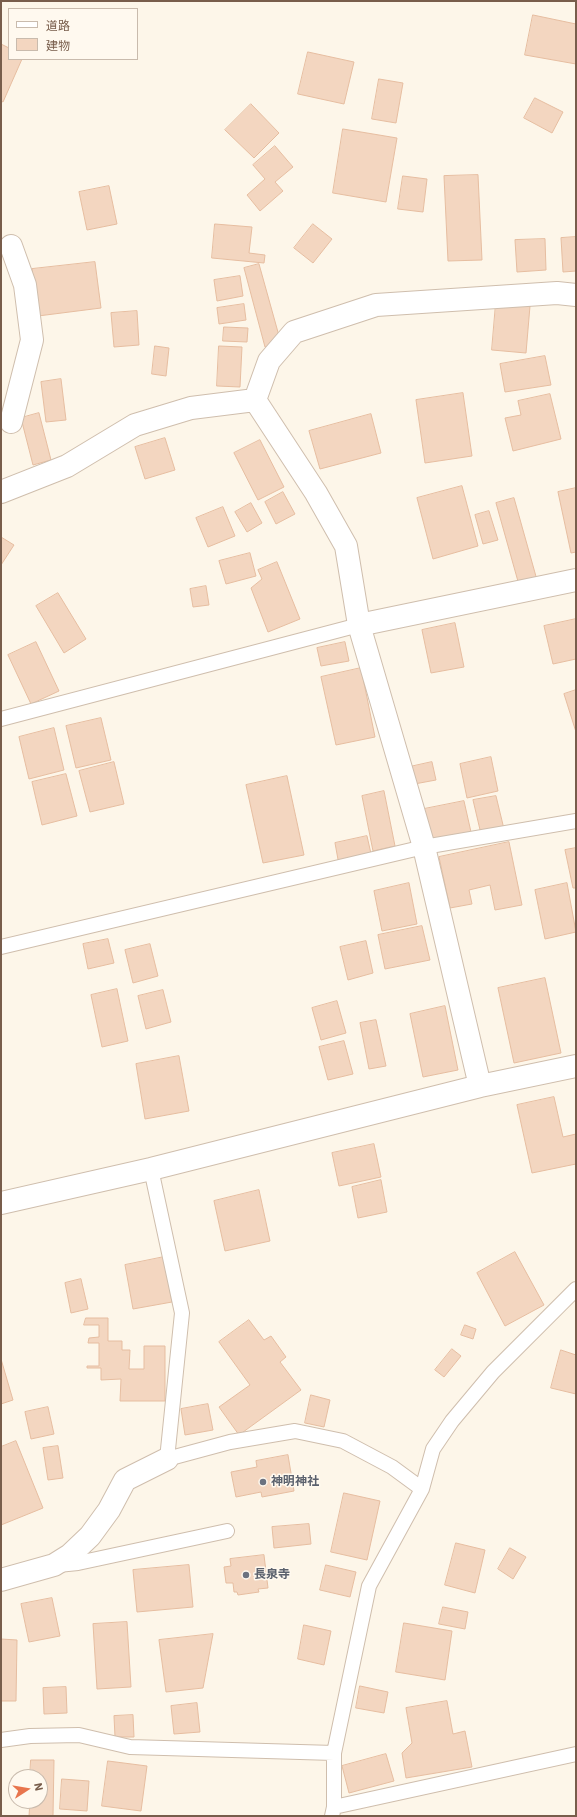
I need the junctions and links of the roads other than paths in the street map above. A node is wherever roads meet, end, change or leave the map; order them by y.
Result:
1 (6, 241) edge
2 (576, 295) edge
3 (255, 400) junction
4 (10, 422) dead end
5 (1, 492) edge
6 (576, 580) edge
7 (359, 624) junction
8 (1, 719) edge
9 (576, 821) edge
10 (424, 847) junction
11 (1, 947) edge
12 (576, 1066) edge
13 (480, 1086) junction
14 (152, 1170) junction
15 (1, 1203) edge
16 (576, 1289) edge
17 (167, 1459) junction
18 (422, 1489) junction
19 (227, 1531) dead end
20 (54, 1566) junction
21 (1, 1580) edge
22 (1, 1740) edge
23 (334, 1753) junction
24 (576, 1754) edge
25 (333, 1812) edge

1 - 4 street
2 - 3 street
3 - 5 street
3 - 7 street
6 - 7 street
7 - 8 lane
7 - 10 street
9 - 10 lane
10 - 11 lane
10 - 13 street
12 - 13 street
13 - 14 street
14 - 15 street
14 - 17 lane
16 - 18 lane
17 - 18 lane
17 - 20 street
18 - 23 lane
19 - 20 lane
20 - 21 street
22 - 23 lane
23 - 25 lane
24 - 25 lane

